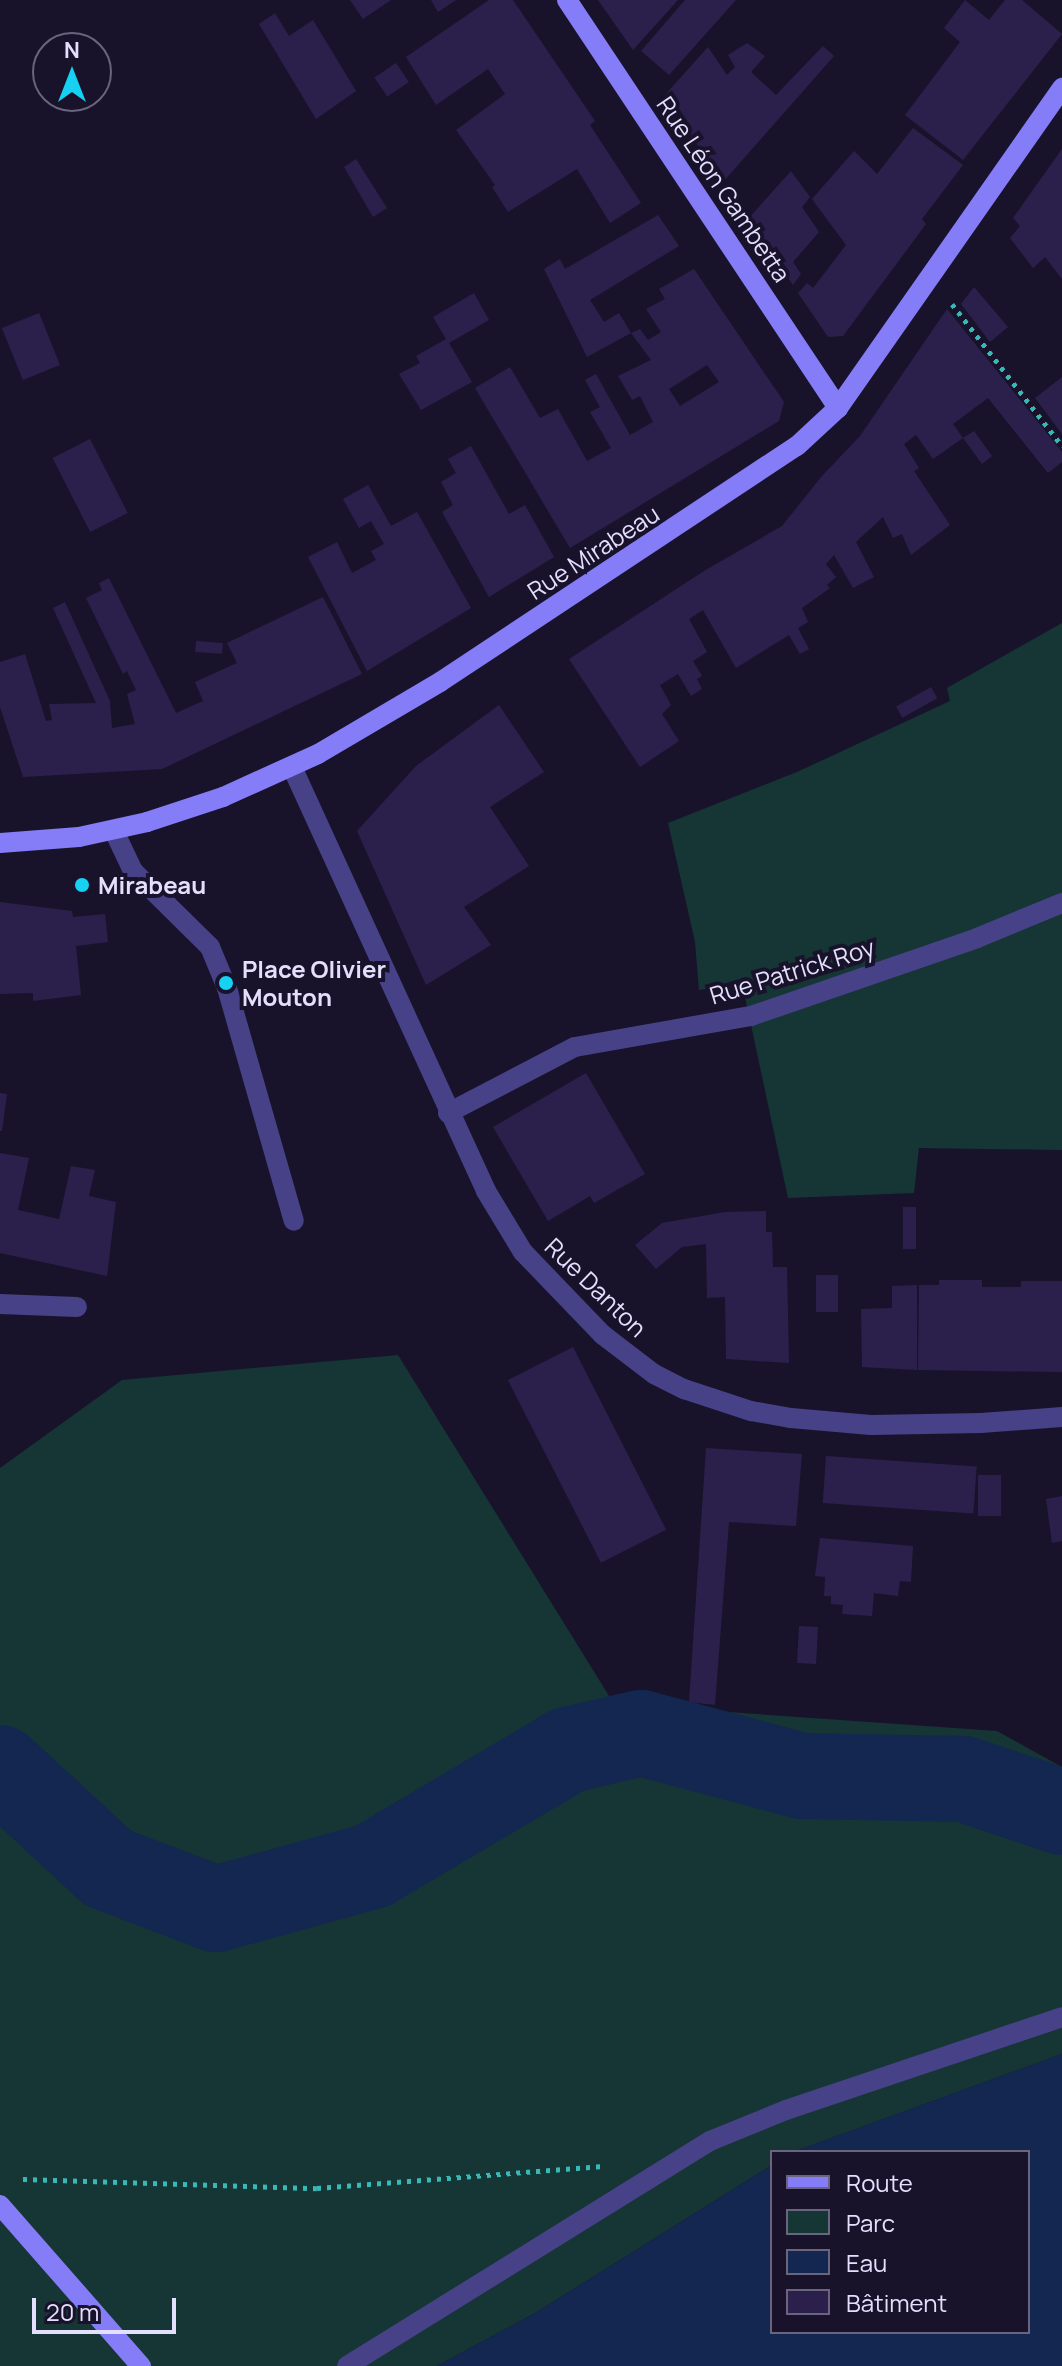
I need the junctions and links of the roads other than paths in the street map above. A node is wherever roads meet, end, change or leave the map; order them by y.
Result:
1 (567, 0) edge
2 (1062, 88) edge
3 (838, 408) junction
4 (292, 767) junction
5 (114, 831) junction
6 (0, 843) edge
7 (1062, 903) edge
8 (448, 1113) junction
9 (294, 1221) dead end
10 (0, 1304) edge
11 (77, 1307) dead end
12 (1062, 1417) edge
13 (1062, 2017) edge
14 (0, 2205) edge
15 (141, 2366) edge
16 (347, 2366) edge

1 - 3 street, Rue Léon Gambetta
2 - 3 street, Rue Mirabeau
3 - 4 street, Rue Mirabeau
4 - 5 street, Rue Mirabeau
4 - 8 street, Rue Danton
5 - 6 street, Rue Mirabeau
5 - 9 street
7 - 8 street, Rue Patrick Roy
8 - 12 street, Rue Danton
10 - 11 street
13 - 16 street
14 - 15 street

